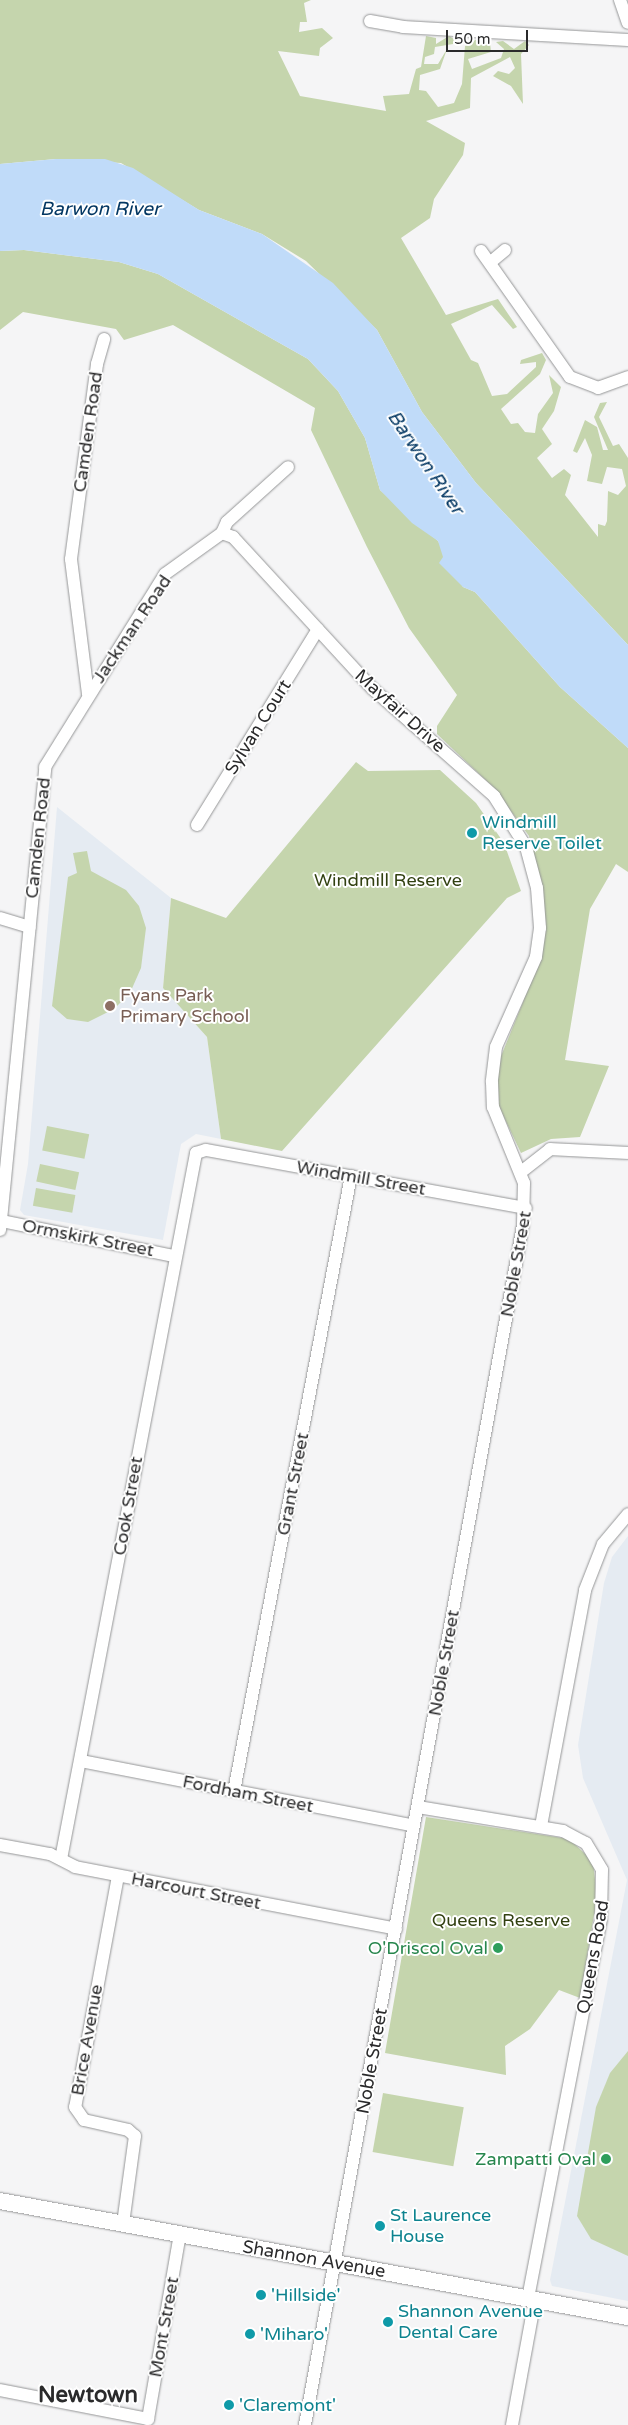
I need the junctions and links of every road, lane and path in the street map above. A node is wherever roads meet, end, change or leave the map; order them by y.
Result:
1 (620, 0) edge
2 (370, 21) dead end
3 (628, 22) edge
4 (628, 40) edge
5 (480, 250) dead end
6 (505, 250) dead end
7 (492, 261) junction
8 (104, 340) dead end
9 (628, 377) edge
10 (288, 467) dead end
11 (222, 533) junction
12 (318, 629) junction
13 (88, 694) junction
14 (197, 825) dead end
15 (539, 911) joint
16 (0, 918) edge
17 (30, 927) junction
18 (196, 1153) joint
19 (628, 1153) edge
20 (521, 1172) junction
21 (351, 1176) junction
22 (526, 1208) junction
23 (1, 1226) edge
24 (174, 1256) junction
25 (628, 1514) edge
26 (80, 1761) junction
27 (234, 1791) junction
28 (418, 1807) junction
29 (414, 1826) junction
30 (541, 1826) junction
31 (0, 1845) edge
32 (61, 1859) junction
33 (118, 1876) junction
34 (396, 1929) junction
35 (0, 2201) edge
36 (123, 2224) junction
37 (180, 2234) junction
38 (334, 2263) junction
39 (532, 2299) junction
40 (628, 2317) edge
41 (0, 2390) edge
42 (305, 2425) edge
43 (512, 2425) edge

1 - 3 street
2 - 4 street
5 - 7 street
6 - 7 street
7 - 9 street
8 - 13 street, Camden Road
10 - 11 street, Jackman Road
11 - 12 street, Mayfair Drive
11 - 13 street, Jackman Road
12 - 14 street, Sylvan Court
12 - 15 street, Mayfair Drive
13 - 17 street, Camden Road
15 - 20 street, Noble Street
16 - 17 street
17 - 23 street, Camden Road
18 - 21 street, Windmill Street
18 - 24 street, Cook Street
19 - 20 street
20 - 22 street, Noble Street
21 - 22 street, Windmill Street
21 - 27 street, Grant Street
22 - 28 street, Noble Street
23 - 24 street, Ormskirk Street
24 - 26 street, Cook Street
25 - 30 street
26 - 27 street, Fordham Street
26 - 32 street, Cook Street
27 - 29 street, Fordham Street
28 - 29 street, Noble Street
28 - 30 street, Queens Road
29 - 34 street, Noble Street
30 - 39 street, Queens Road
31 - 32 street, Harcourt Street
32 - 33 street, Harcourt Street
33 - 34 street, Harcourt Street
33 - 36 street, Brice Avenue
34 - 38 street, Noble Street
35 - 36 main road, Shannon Avenue
36 - 37 main road, Shannon Avenue
37 - 38 main road, Shannon Avenue
37 - 41 street, Mont Street
38 - 39 main road, Shannon Avenue
38 - 42 street, Noble Street
39 - 40 main road, Shannon Avenue
39 - 43 street, Queens Road

